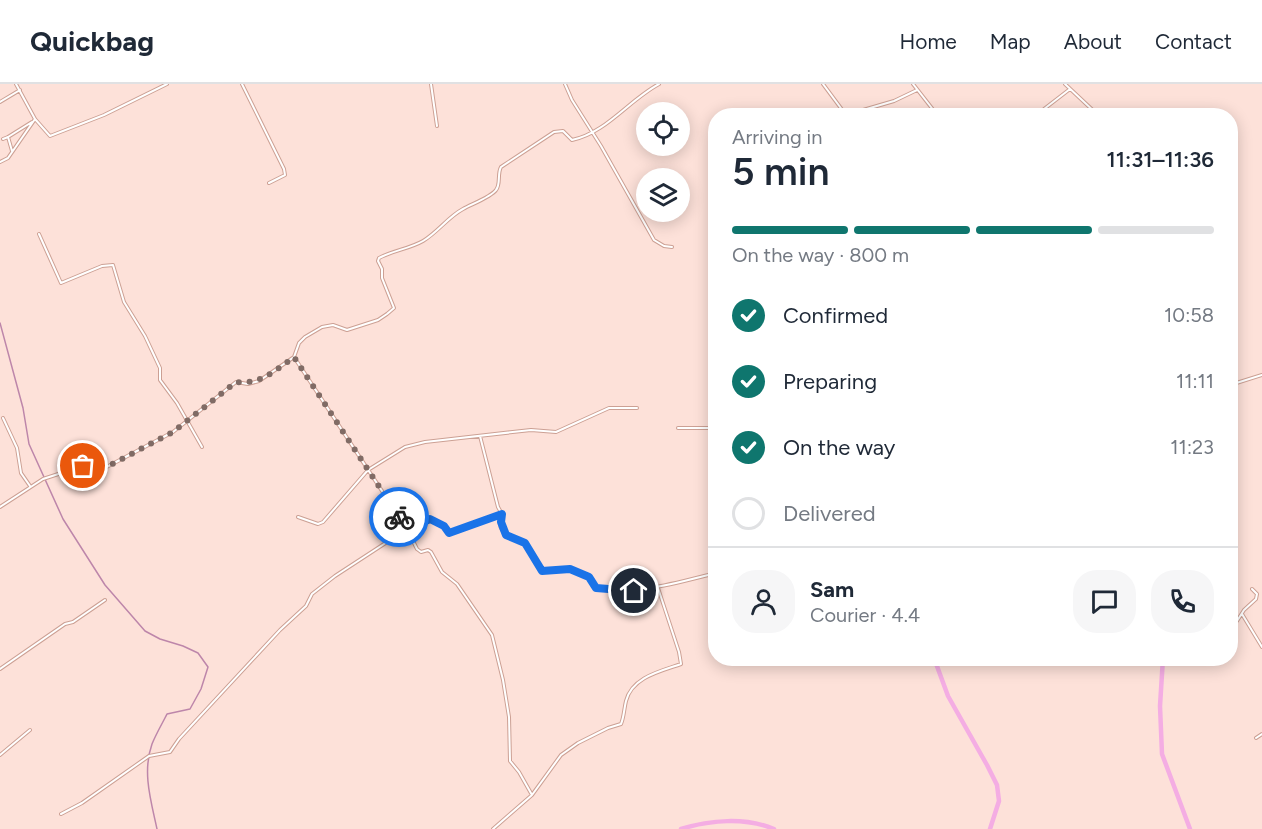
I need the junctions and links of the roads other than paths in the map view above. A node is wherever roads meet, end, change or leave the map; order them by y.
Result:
1 (16, 84) edge
2 (167, 84) edge
3 (242, 84) edge
4 (431, 84) edge
5 (565, 84) edge
6 (659, 84) edge
7 (823, 84) edge
8 (913, 84) edge
9 (1065, 84) edge
10 (1070, 89) junction
11 (20, 90) junction
12 (917, 90) junction
13 (0, 102) edge
14 (841, 108) edge
15 (870, 108) edge
16 (932, 108) edge
17 (1045, 108) edge
18 (1090, 108) edge
19 (35, 120) junction
20 (437, 126) dead end
21 (592, 132) junction
22 (8, 137) junction
23 (3, 139) dead end
24 (12, 152) junction
25 (0, 162) edge
26 (269, 183) dead end
27 (39, 234) dead end
28 (672, 247) dead end
29 (294, 357) junction
30 (1262, 375) edge
31 (1238, 382) edge
32 (637, 408) dead end
33 (3, 418) dead end
34 (188, 422) junction
35 (678, 428) dead end
36 (708, 428) edge
37 (480, 436) junction
38 (202, 447) dead end
39 (368, 470) junction
40 (30, 486) junction
41 (0, 507) edge
42 (502, 514) junction
43 (298, 517) dead end
44 (407, 529) junction
45 (708, 575) edge
46 (658, 588) junction
47 (1252, 589) dead end
48 (105, 600) dead end
49 (1242, 614) junction
50 (1238, 618) edge
51 (1262, 647) edge
52 (0, 669) edge
53 (30, 729) dead end
54 (1262, 734) edge
55 (1256, 738) dead end
56 (0, 755) edge
57 (531, 795) junction
58 (61, 814) dead end
59 (493, 829) edge

1 - 11 street
2 - 19 street
3 - 26 street
4 - 20 street
5 - 21 street
6 - 21 street
7 - 14 street
8 - 12 street
9 - 10 street
10 - 17 street
10 - 18 street
11 - 13 street
11 - 19 street
12 - 15 street
12 - 16 street
19 - 22 street
19 - 24 street
21 - 28 street
21 - 29 street
22 - 23 street
22 - 24 street
24 - 25 street
27 - 34 street
29 - 34 street
29 - 39 street
30 - 31 street
32 - 37 street
33 - 40 street
34 - 38 street
34 - 40 street
35 - 36 street
37 - 39 street
37 - 42 street
39 - 43 street
39 - 44 street
40 - 41 street
42 - 44 street
42 - 46 street
44 - 57 street
44 - 58 street
45 - 46 street
46 - 57 street
47 - 49 street
48 - 52 street
49 - 50 street
49 - 51 street
53 - 56 street
54 - 55 street
57 - 59 street

